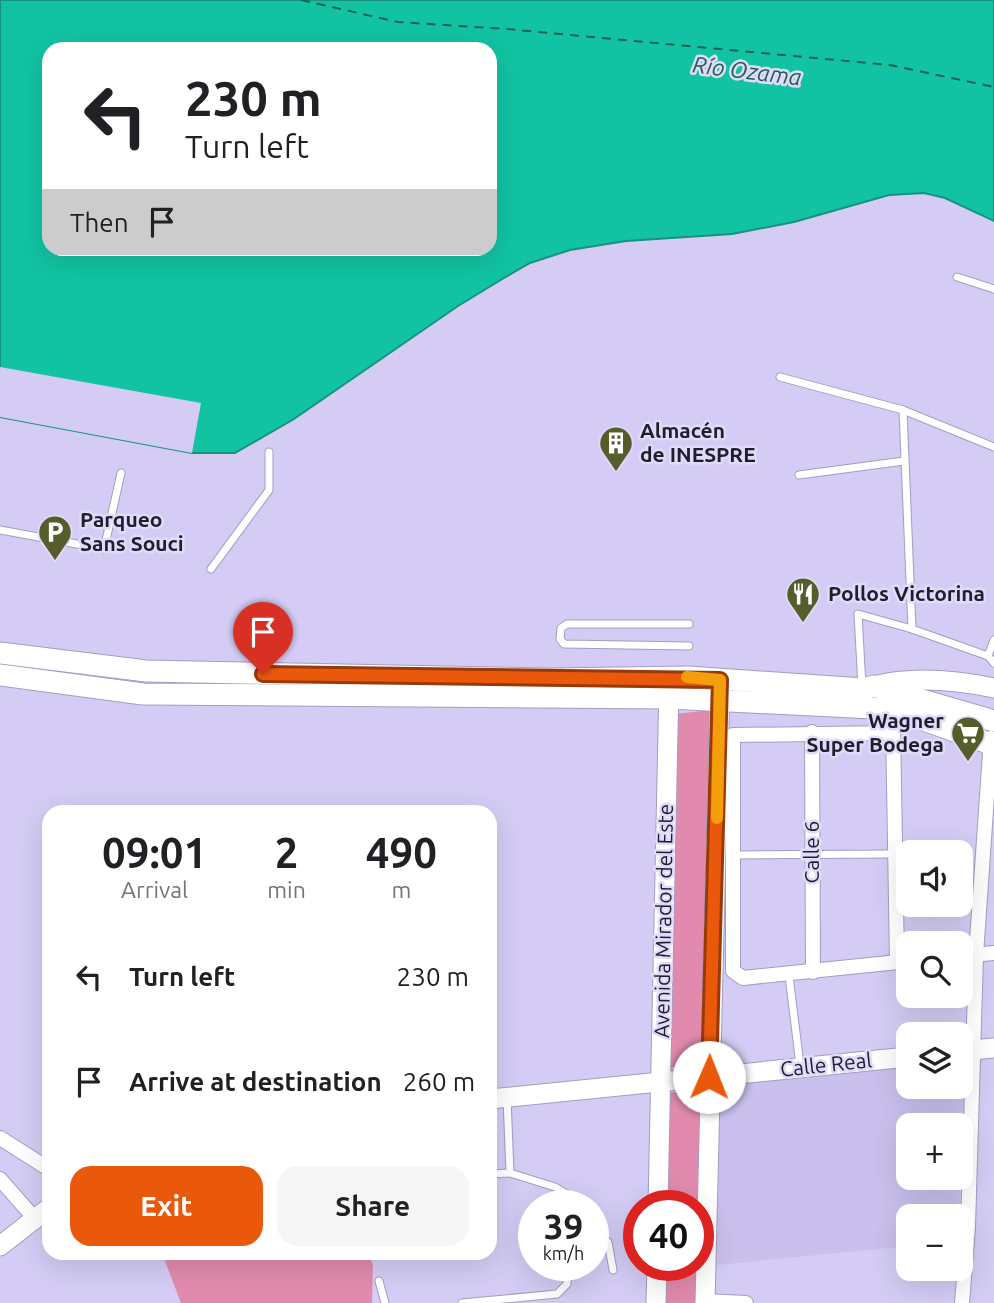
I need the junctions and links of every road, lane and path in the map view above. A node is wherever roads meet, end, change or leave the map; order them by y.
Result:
1 (957, 277) dead end
2 (994, 289) edge
3 (780, 377) dead end
4 (903, 410) junction
5 (994, 447) edge
6 (269, 452) dead end
7 (904, 461) junction
8 (121, 473) dead end
9 (799, 475) dead end
10 (0, 530) edge
11 (211, 569) dead end
12 (689, 624) dead end
13 (912, 629) junction
14 (994, 640) edge
15 (689, 646) dead end
16 (0, 653) edge
17 (988, 656) junction
18 (994, 663) edge
19 (125, 670) junction
20 (0, 675) edge
21 (868, 687) junction
22 (669, 688) junction
23 (994, 688) edge
24 (720, 690) junction
25 (121, 693) junction
26 (893, 709) junction
27 (994, 720) edge
28 (811, 732) junction
29 (893, 733) junction
30 (992, 745) edge
31 (894, 854) junction
32 (733, 855) junction
33 (812, 856) junction
34 (900, 931) edge
35 (994, 953) edge
36 (973, 955) edge
37 (976, 955) junction
38 (896, 963) edge
39 (813, 972) junction
40 (789, 976) junction
41 (976, 1050) edge
42 (896, 1058) edge
43 (800, 1068) junction
44 (709, 1077) junction
45 (661, 1081) junction
46 (498, 1098) edge
47 (0, 1138) edge
48 (42, 1165) edge
49 (510, 1173) junction
50 (497, 1174) edge
51 (0, 1179) edge
52 (560, 1190) edge
53 (658, 1190) edge
54 (42, 1214) edge
55 (0, 1246) edge
56 (609, 1248) edge
57 (613, 1270) dead end
58 (379, 1281) dead end
59 (567, 1281) edge
60 (657, 1281) edge
61 (705, 1302) edge
62 (385, 1303) edge
63 (462, 1303) edge
64 (656, 1303) edge
65 (746, 1303) edge
66 (962, 1303) edge

1 - 2 lane
3 - 4 lane
4 - 5 lane
4 - 7 lane
6 - 11 lane
7 - 9 lane
7 - 13 lane
8 - 10 lane
12 - 15 lane
13 - 17 lane
13 - 21 lane
14 - 17 lane
16 - 19 main road
17 - 18 lane
19 - 22 main road
19 - 25 lane
20 - 25 main road
21 - 23 street
21 - 24 main road
21 - 27 main road
22 - 24 main road
22 - 25 main road
22 - 45 street, Avenida Mirador del Este
24 - 26 main road
24 - 44 street
26 - 29 street
26 - 30 main road
27 - 30 street
28 - 29 street
28 - 32 street
28 - 33 street, Calle 6
29 - 31 street
30 - 37 street
31 - 33 lane
31 - 34 street
32 - 33 lane
32 - 40 street
33 - 39 street, Calle 6
35 - 37 street
36 - 37 street
37 - 41 street
38 - 39 street
39 - 40 street
40 - 43 lane
41 - 66 street
42 - 43 street, Calle Real
43 - 44 street, Calle Real
44 - 45 street, Calle Real
44 - 61 street
45 - 46 street, Calle Real
45 - 53 street, Avenida Mirador del Este
46 - 49 lane
47 - 48 street
49 - 50 lane
49 - 52 lane
51 - 54 street
54 - 55 street
56 - 57 lane
58 - 62 lane
59 - 63 lane
60 - 64 street
61 - 65 street

